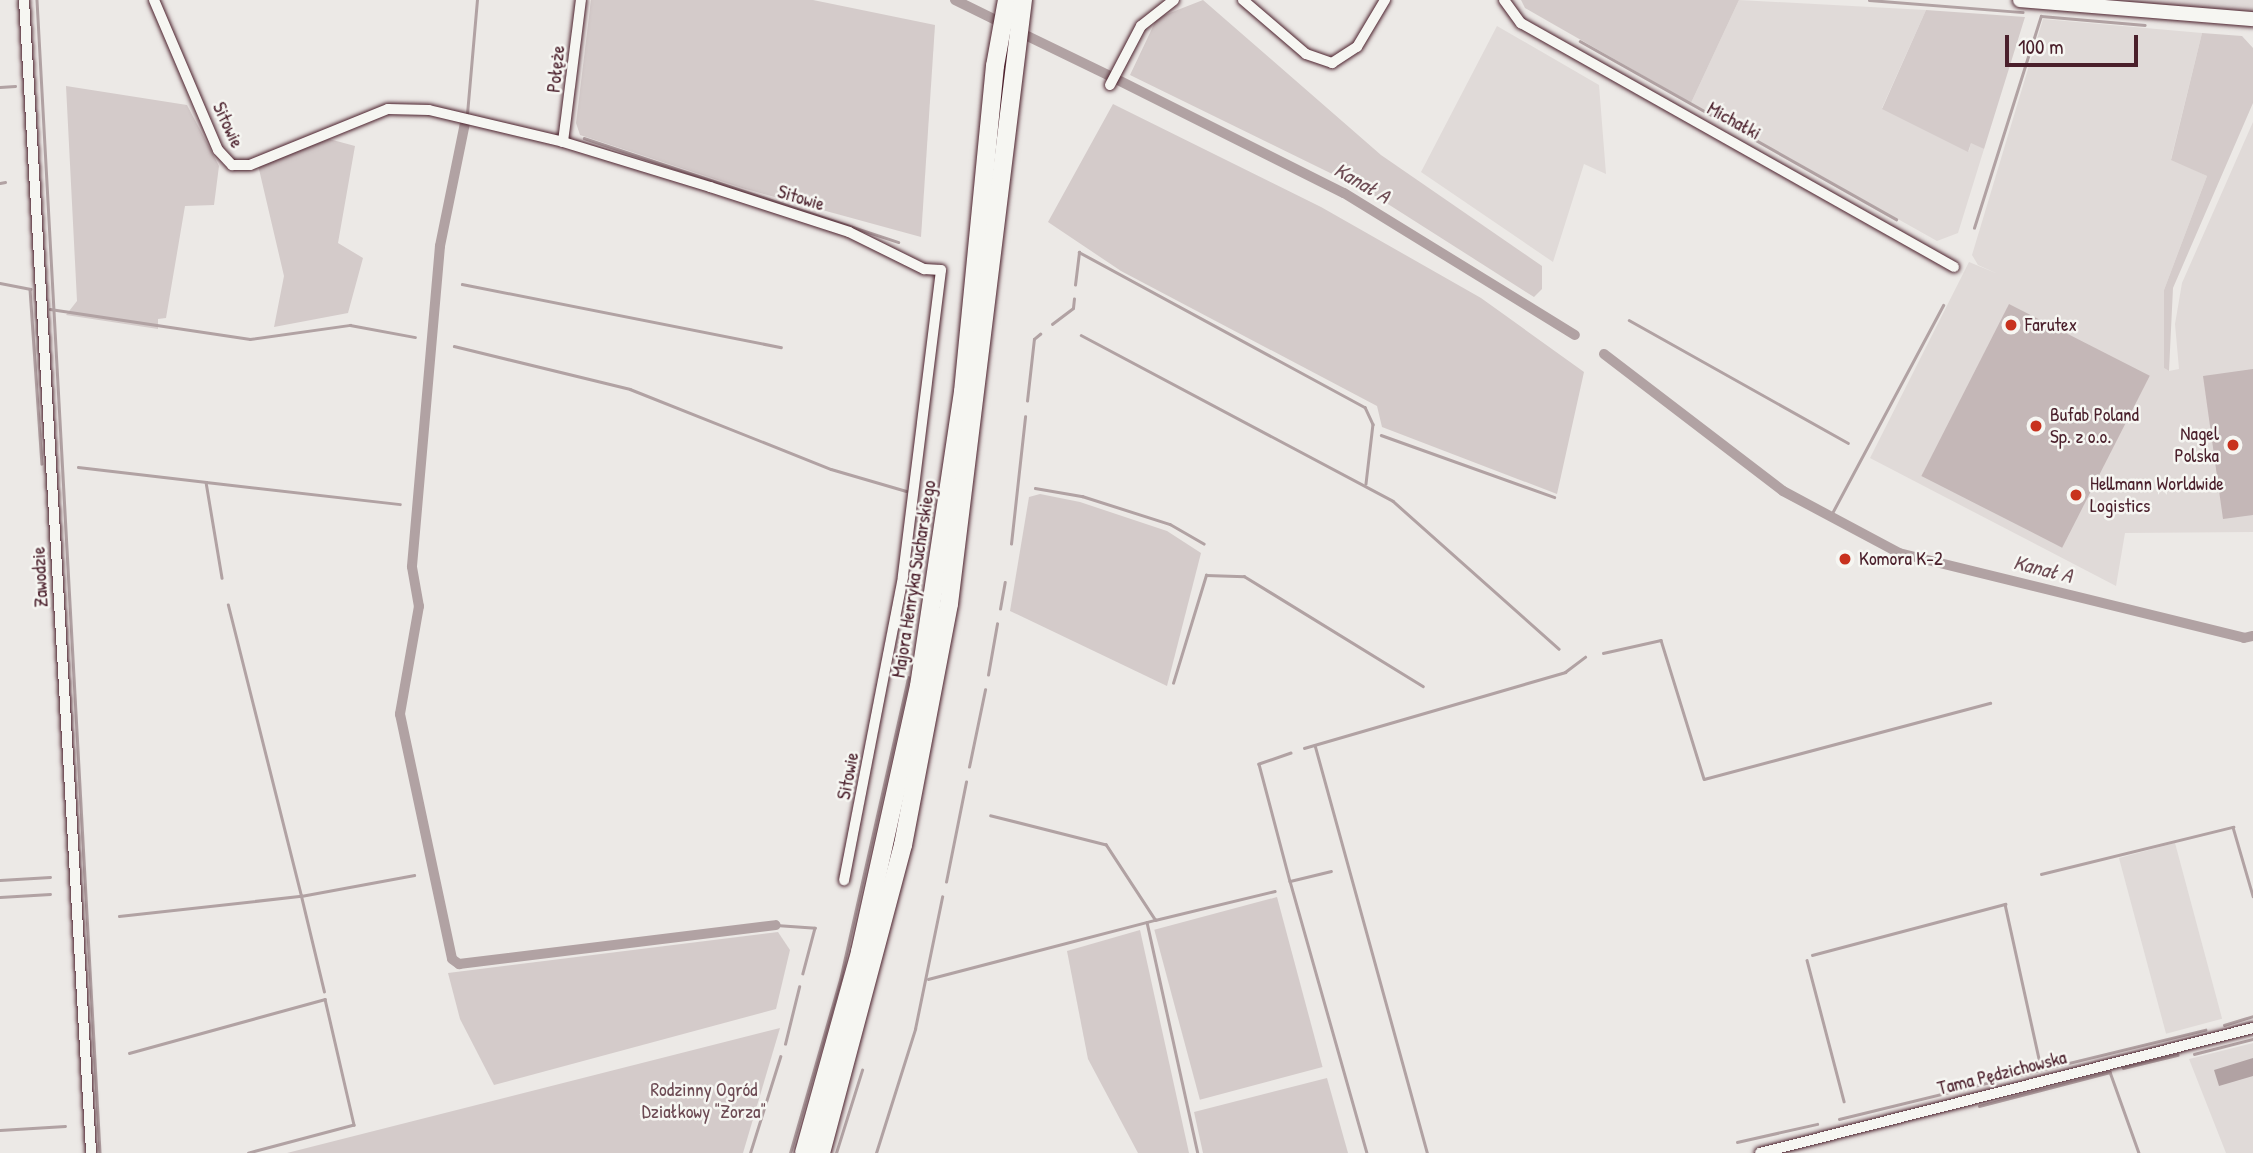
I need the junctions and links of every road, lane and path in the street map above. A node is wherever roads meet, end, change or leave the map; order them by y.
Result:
1 (24, 0) edge
2 (154, 0) edge
3 (581, 0) edge
4 (1023, 0) edge
5 (1032, 0) edge
6 (1174, 0) edge
7 (1243, 0) edge
8 (1385, 0) edge
9 (1504, 0) edge
10 (2020, 0) edge
11 (1007, 8) edge
12 (2253, 19) edge
13 (1003, 71) junction
14 (1110, 85) dead end
15 (563, 142) junction
16 (1954, 267) dead end
17 (844, 880) dead end
18 (2253, 1028) edge
19 (91, 1153) edge
20 (804, 1153) edge
21 (821, 1153) edge
22 (1760, 1153) edge

1 - 19 street, Zawodzie
2 - 15 street, Sitowie
3 - 15 street, Połęże
4 - 11 highway, Majora Henryka Sucharskiego
5 - 11 highway
6 - 14 street
7 - 8 street
9 - 16 street, Michałki
10 - 12 street
11 - 13 highway, Majora Henryka Sucharskiego
13 - 20 highway, Majora Henryka Sucharskiego
13 - 21 highway, Majora Henryka Sucharskiego
15 - 17 street, Sitowie
18 - 22 street, Tama Pędzichowska

